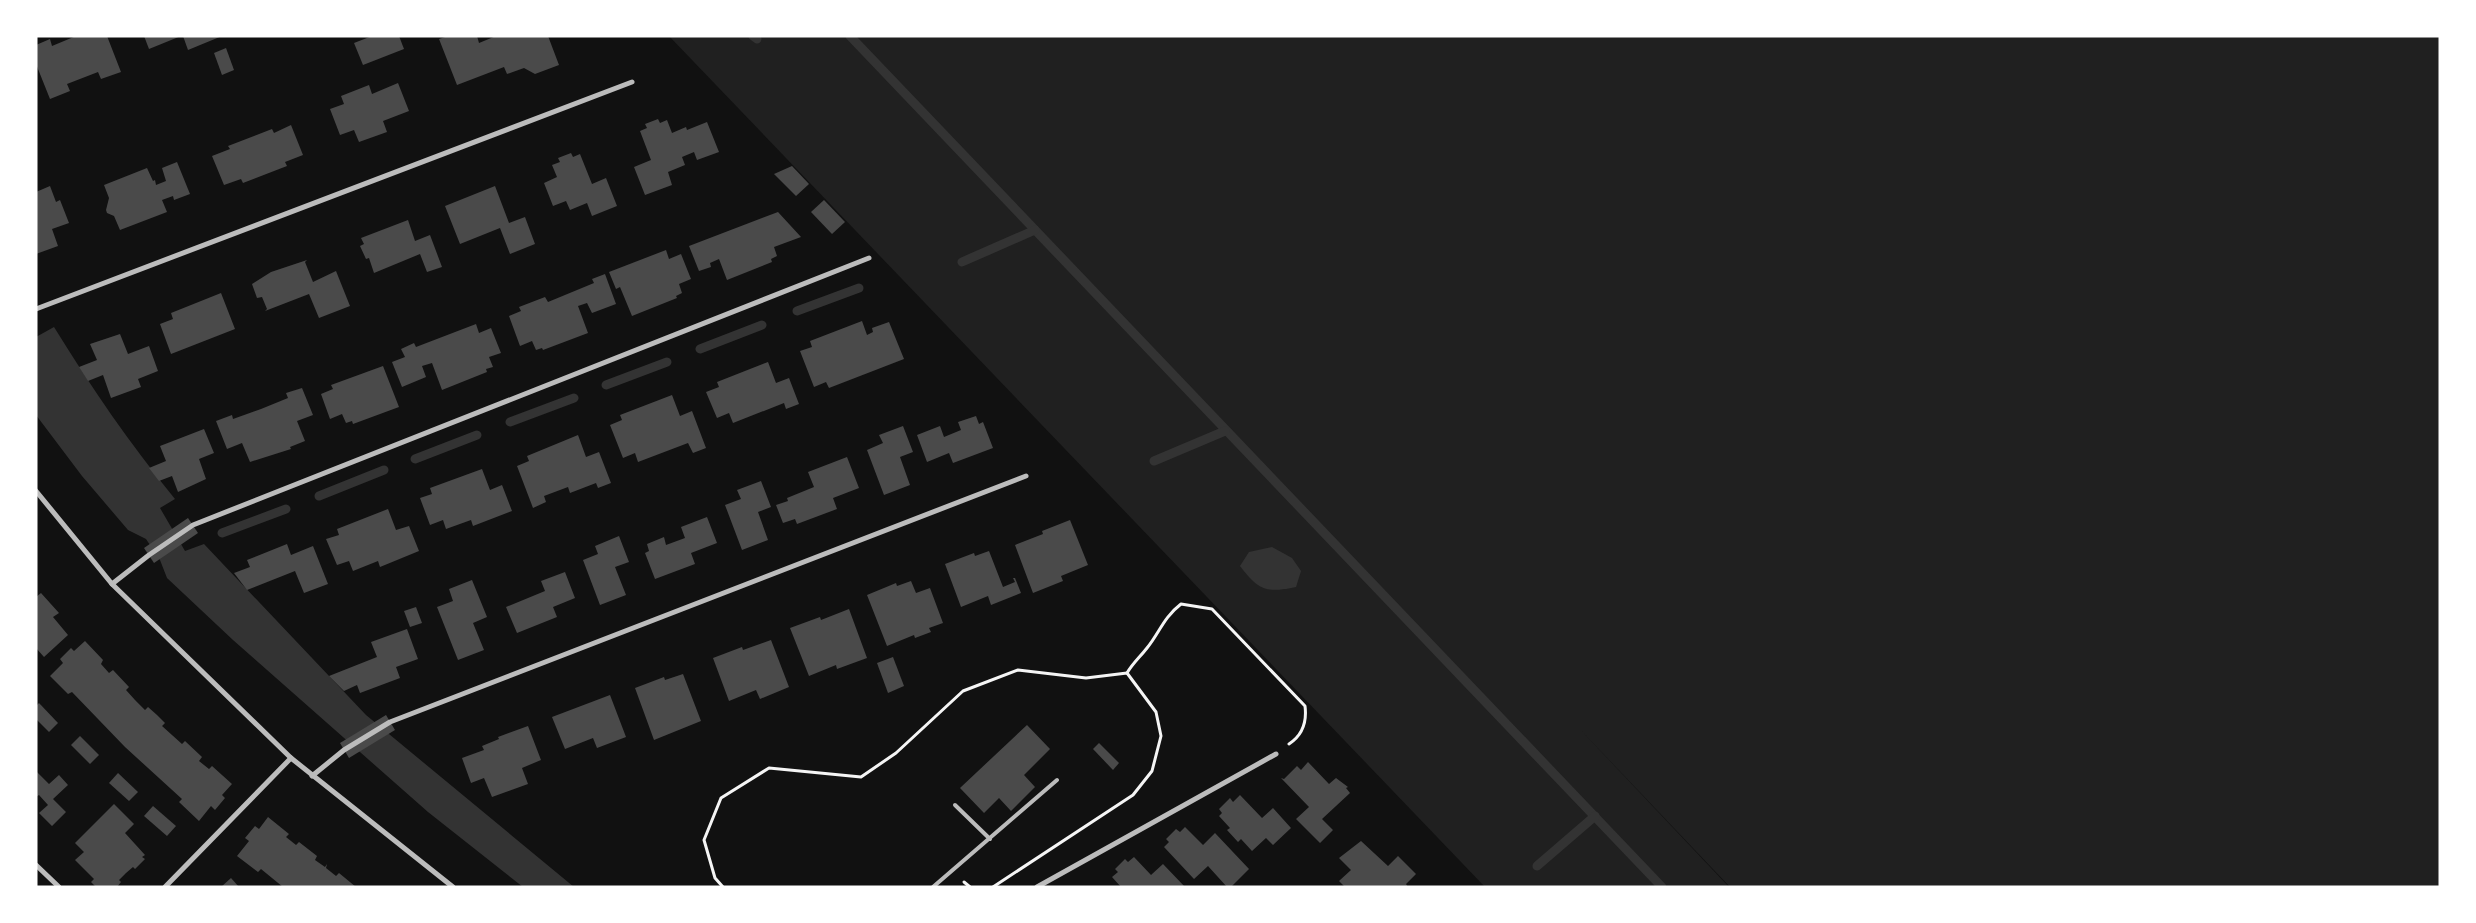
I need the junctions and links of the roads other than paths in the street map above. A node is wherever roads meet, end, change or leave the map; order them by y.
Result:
1 (632, 82) dead end
2 (869, 258) dead end
3 (36, 309) edge
4 (1026, 476) dead end
5 (36, 491) edge
6 (112, 584) junction
7 (1276, 754) road end
8 (292, 758) junction
9 (312, 776) junction
10 (1057, 780) dead end
11 (955, 804) dead end
12 (990, 838) junction
13 (36, 865) edge
14 (59, 887) edge
15 (165, 887) edge
16 (453, 887) edge
17 (934, 887) edge
18 (1037, 887) edge

1 - 3 street
2 - 6 street
4 - 9 street
5 - 6 street
6 - 8 street
7 - 18 street
8 - 9 street
8 - 15 street
9 - 16 street
10 - 12 lane
11 - 12 lane
12 - 17 lane
13 - 14 street

